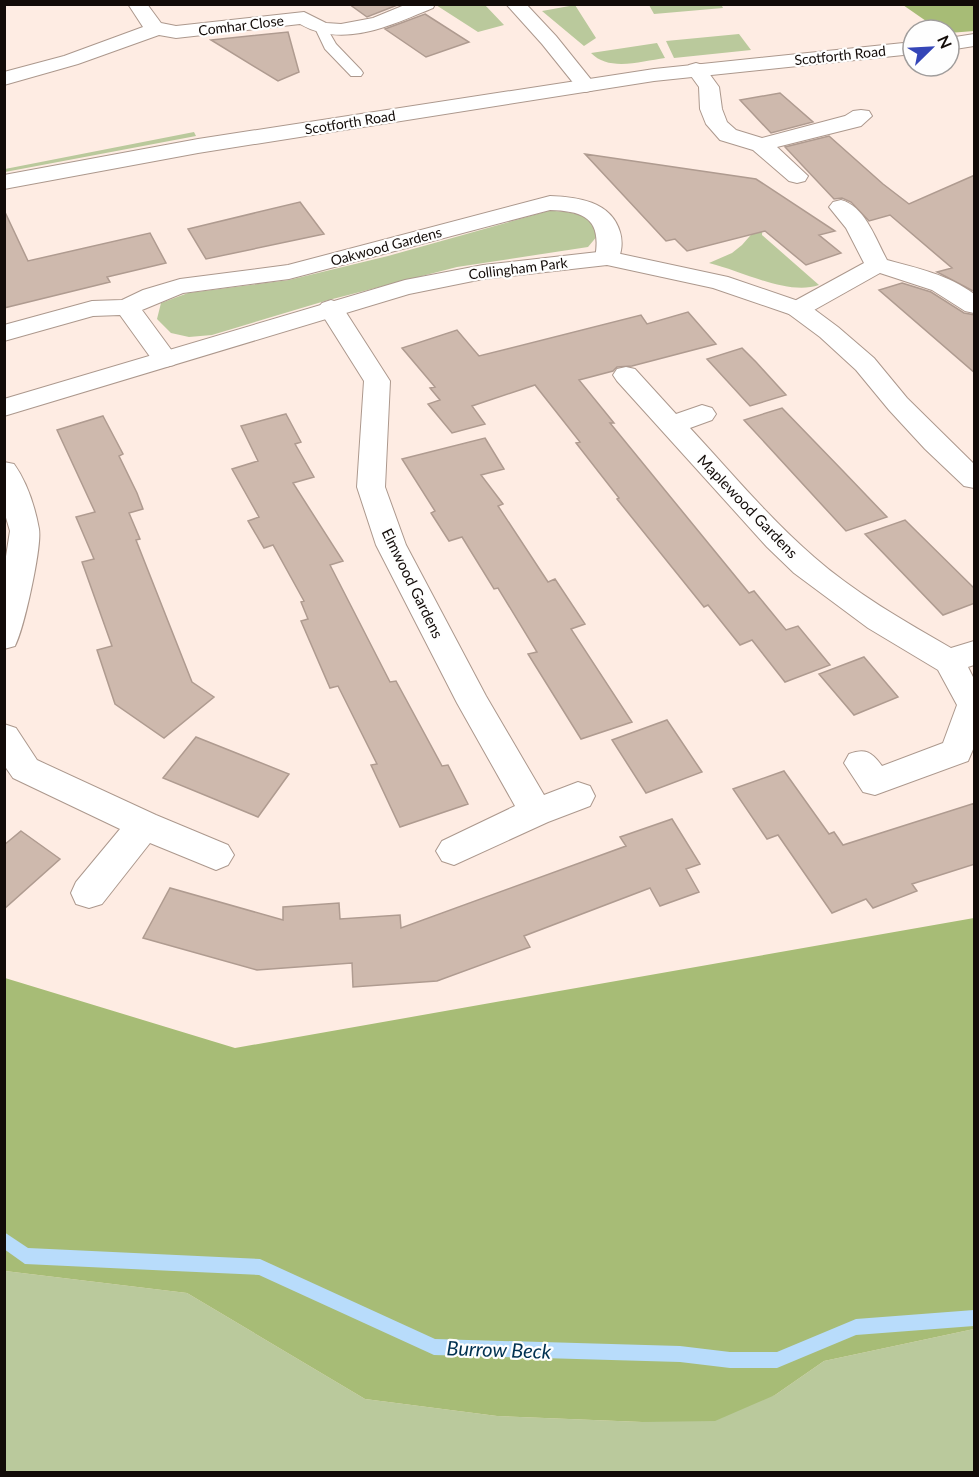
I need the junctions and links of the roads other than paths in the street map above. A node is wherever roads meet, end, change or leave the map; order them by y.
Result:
1 (137, 4) edge
2 (426, 4) edge
3 (515, 4) edge
4 (321, 28) junction
5 (157, 29) junction
6 (901, 49) edge
7 (696, 69) junction
8 (356, 73) dead end
9 (4, 79) edge
10 (586, 86) junction
11 (861, 116) dead end
12 (761, 145) junction
13 (797, 176) dead end
14 (4, 182) edge
15 (841, 207) dead end
16 (607, 258) junction
17 (877, 265) junction
18 (975, 306) edge
19 (127, 307) junction
20 (331, 308) junction
21 (798, 309) junction
22 (4, 333) edge
23 (165, 359) junction
24 (626, 375) dead end
25 (4, 408) edge
26 (702, 414) dead end
27 (671, 425) junction
28 (4, 471) edge
29 (975, 479) edge
30 (4, 638) edge
31 (962, 657) edge
32 (4, 737) edge
33 (861, 763) dead end
34 (578, 796) dead end
35 (536, 812) junction
36 (144, 825) junction
37 (454, 851) dead end
38 (216, 855) dead end
39 (89, 893) dead end

1 - 5 street
2 - 4 street, Comhar Close
3 - 10 street
4 - 5 street, Comhar Close
4 - 8 lane
5 - 9 street
6 - 7 street, Scotforth Road
7 - 10 street, Scotforth Road
7 - 12 street
10 - 14 street, Scotforth Road
11 - 12 street
12 - 13 street
15 - 17 street
16 - 19 street, Oakwood Gardens
16 - 20 street, Collingham Park
16 - 21 street, Collingham Park
17 - 18 street
17 - 21 street
19 - 22 street, Oakwood Gardens
19 - 23 street
20 - 23 street, Collingham Park
20 - 35 street, Elmwood Gardens
21 - 29 street, Collingham Park
23 - 25 street, Collingham Park
24 - 27 street, Maplewood Gardens
26 - 27 street
27 - 31 street, Maplewood Gardens
28 - 30 street
31 - 33 street, Maplewood Gardens
32 - 36 street
34 - 35 street
35 - 37 street
36 - 38 street
36 - 39 street

